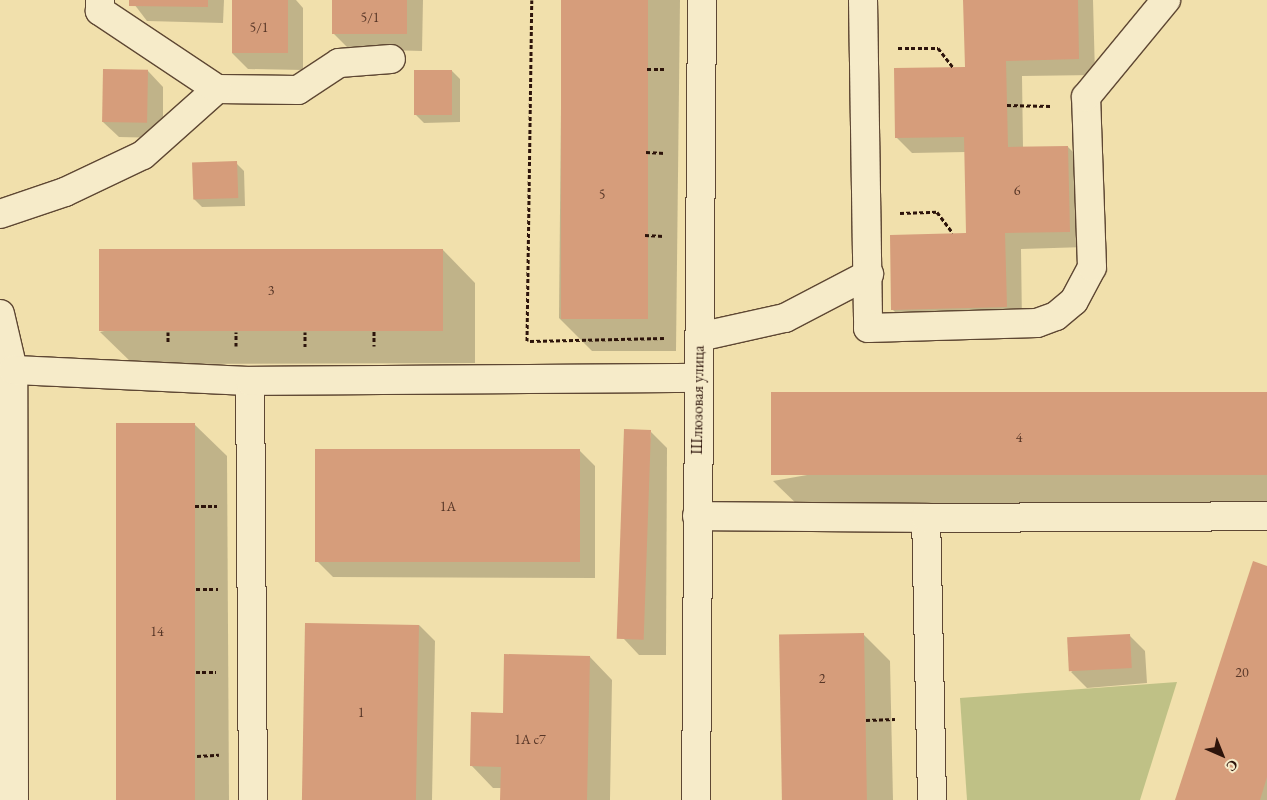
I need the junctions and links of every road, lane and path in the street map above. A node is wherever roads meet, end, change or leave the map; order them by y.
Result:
1 (100, 0) edge
2 (532, 0) edge
3 (702, 0) edge
4 (863, 0) edge
5 (1166, 0) edge
6 (864, 48) junction
7 (391, 59) dead end
8 (953, 67) dead end
9 (647, 69) dead end
10 (668, 69) dead end
11 (217, 89) junction
12 (1007, 105) dead end
13 (1087, 107) junction
14 (646, 152) dead end
15 (664, 152) dead end
16 (0, 214) edge
17 (867, 214) junction
18 (953, 233) dead end
19 (645, 235) dead end
20 (665, 236) dead end
21 (868, 274) junction
22 (0, 314) edge
23 (374, 331) dead end
24 (305, 332) dead end
25 (699, 337) junction
26 (526, 342) dead end
27 (305, 344) dead end
28 (374, 345) dead end
29 (13, 370) junction
30 (698, 378) junction
31 (250, 381) junction
32 (697, 516) junction
33 (1267, 516) edge
34 (926, 518) junction
35 (196, 589) dead end
36 (206, 589) dead end
37 (196, 672) dead end
38 (207, 672) dead end
39 (896, 719) dead end
40 (866, 720) dead end
41 (208, 755) dead end
42 (197, 756) dead end
43 (14, 800) edge
44 (252, 800) edge
45 (696, 800) edge
46 (932, 800) edge

1 - 11 street
2 - 26 path
3 - 25 street, Шлюзовая улица
4 - 6 street
5 - 13 street
6 - 8 path
6 - 17 street
7 - 11 street
9 - 10 path
11 - 16 street
12 - 13 path
13 - 21 street
14 - 15 path
17 - 18 path
17 - 21 street
19 - 20 path
21 - 25 street
22 - 29 street
23 - 28 path
24 - 27 path
25 - 30 street, Шлюзовая улица
29 - 31 street
29 - 43 street
30 - 31 street
30 - 32 street, Шлюзовая улица
31 - 44 street
32 - 34 street
32 - 45 street, Шлюзовая улица
33 - 34 street
34 - 46 street
35 - 36 path
37 - 38 path
39 - 40 path
41 - 42 path

